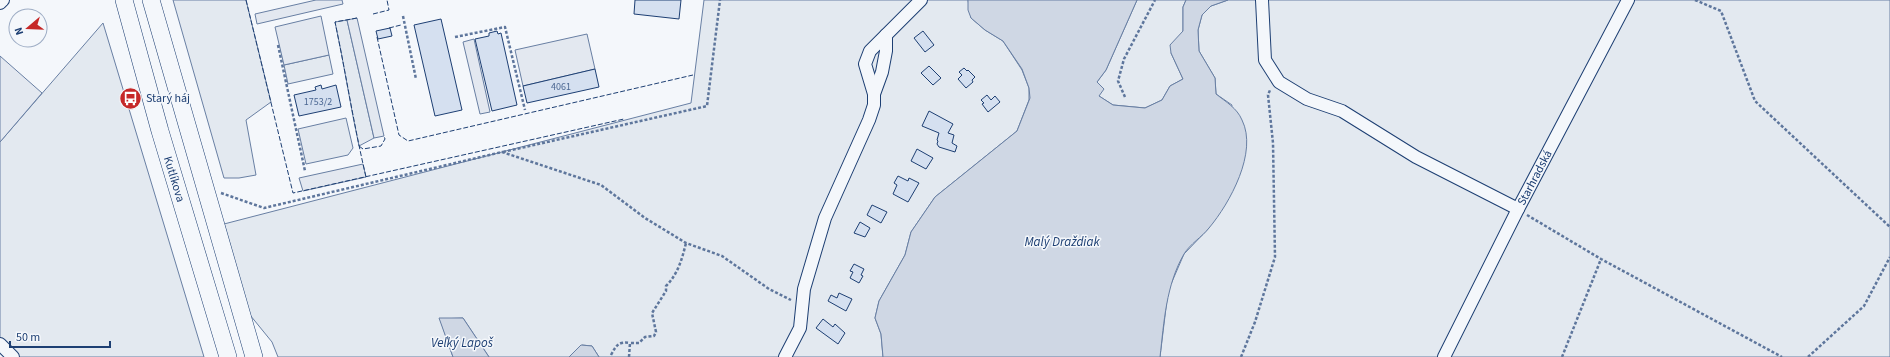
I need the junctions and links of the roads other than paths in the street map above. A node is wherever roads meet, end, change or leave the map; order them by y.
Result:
1 (3, 0) edge
2 (124, 0) edge
3 (151, 0) edge
4 (921, 0) edge
5 (1262, 0) edge
6 (1628, 0) edge
7 (0, 3) edge
8 (886, 35) junction
9 (874, 94) junction
10 (1518, 209) junction
11 (0, 344) edge
12 (13, 357) edge
13 (228, 357) edge
14 (254, 357) edge
15 (785, 357) edge
16 (1444, 357) edge

1 - 7 street
2 - 13 main road, Kutlíkova
3 - 14 main road
4 - 8 street
5 - 10 street
6 - 10 street, Starhradská
8 - 9 street
8 - 9 street
9 - 15 street
10 - 16 street, Starhradská
11 - 12 street

